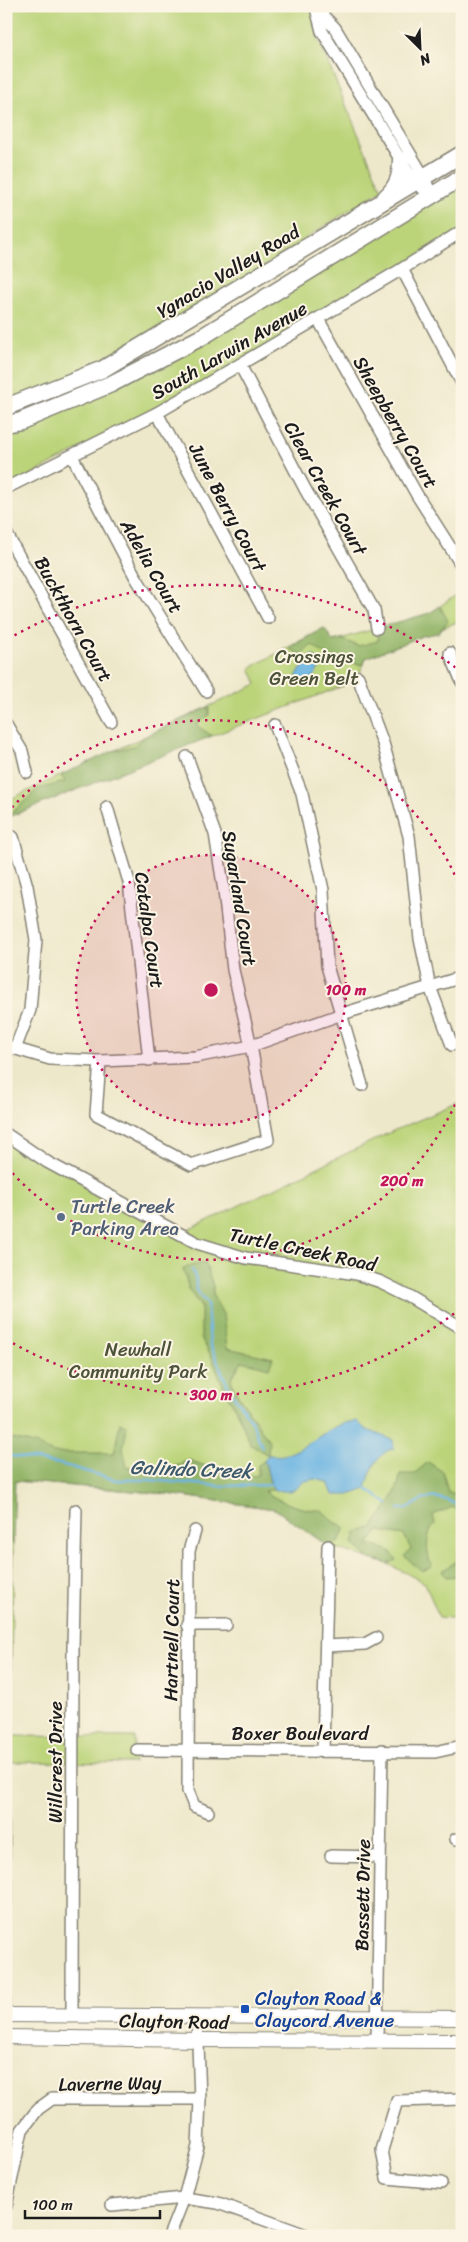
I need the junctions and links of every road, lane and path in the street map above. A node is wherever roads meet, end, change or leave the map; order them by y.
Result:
1 (316, 7) edge
2 (462, 154) edge
3 (401, 160) junction
4 (462, 177) edge
5 (420, 180) junction
6 (431, 195) junction
7 (376, 206) junction
8 (462, 231) edge
9 (402, 269) junction
10 (318, 319) junction
11 (240, 365) junction
12 (462, 383) edge
13 (6, 406) edge
14 (157, 412) junction
15 (6, 424) edge
16 (72, 456) junction
17 (6, 488) edge
18 (6, 533) edge
19 (462, 566) edge
20 (268, 618) dead end
21 (377, 628) dead end
22 (450, 653) dead end
23 (358, 678) dead end
24 (462, 682) edge
25 (206, 691) dead end
26 (111, 722) dead end
27 (6, 724) edge
28 (275, 725) dead end
29 (187, 757) dead end
30 (27, 772) dead end
31 (107, 807) dead end
32 (13, 837) dead end
33 (462, 977) edge
34 (430, 987) junction
35 (342, 1014) junction
36 (452, 1045) dead end
37 (250, 1046) junction
38 (11, 1047) edge
39 (149, 1060) junction
40 (100, 1061) junction
41 (362, 1085) dead end
42 (6, 1134) edge
43 (462, 1328) edge
44 (76, 1510) dead end
45 (195, 1531) dead end
46 (328, 1546) dead end
47 (188, 1625) junction
48 (226, 1625) dead end
49 (376, 1638) dead end
50 (326, 1646) junction
51 (462, 1746) edge
52 (137, 1750) dead end
53 (323, 1750) junction
54 (382, 1750) junction
55 (187, 1751) junction
56 (208, 1812) dead end
57 (331, 1856) dead end
58 (380, 1857) junction
59 (72, 2014) junction
60 (6, 2015) edge
61 (197, 2017) junction
62 (378, 2018) junction
63 (462, 2018) edge
64 (11, 2035) edge
65 (197, 2040) junction
66 (377, 2041) junction
67 (462, 2041) edge
68 (200, 2099) junction
69 (462, 2099) edge
70 (441, 2183) dead end
71 (184, 2198) junction
72 (112, 2205) dead end
73 (6, 2206) edge
74 (169, 2236) edge
75 (309, 2236) edge

1 - 3 street
1 - 5 street
2 - 5 highway, Ygnacio Valley Road
3 - 5 street
3 - 7 highway
4 - 6 highway
5 - 6 street
5 - 7 highway, Ygnacio Valley Road
6 - 15 highway
7 - 13 highway, Ygnacio Valley Road
8 - 9 street, South Larwin Avenue
9 - 10 street, South Larwin Avenue
9 - 12 street
10 - 11 street, South Larwin Avenue
10 - 19 street, Sheepberry Court
11 - 14 street, South Larwin Avenue
11 - 21 street, Clear Creek Court
14 - 16 street, South Larwin Avenue
14 - 20 street, June Berry Court
16 - 17 street, South Larwin Avenue
16 - 25 street, Adelia Court
18 - 26 street, Buckthorn Court
22 - 24 street
23 - 34 street
27 - 30 street
28 - 35 street
29 - 37 street, Sugarland Court
31 - 39 street, Catalpa Court
32 - 38 street
33 - 34 street
34 - 35 street
34 - 36 street
35 - 37 street
35 - 41 street
37 - 39 street
37 - 40 street, Sugarland Court
38 - 40 street
39 - 40 street
42 - 43 street, Turtle Creek Road
44 - 59 street, Willcrest Drive
45 - 47 street, Hartnell Court
46 - 50 street
47 - 48 street
47 - 55 street, Hartnell Court
49 - 50 street
50 - 53 street
51 - 54 street, Boxer Boulevard
52 - 55 street, Boxer Boulevard
53 - 54 street, Boxer Boulevard
53 - 55 street, Boxer Boulevard
54 - 58 street, Bassett Drive
55 - 56 street, Hartnell Court
57 - 58 street
58 - 62 street, Bassett Drive
59 - 60 main road, Clayton Road
59 - 61 main road, Clayton Road
61 - 62 main road, Clayton Road
61 - 65 street
62 - 63 main road, Clayton Road
62 - 66 street, Bassett Drive
64 - 65 main road, Clayton Road
65 - 66 main road, Clayton Road
65 - 68 street
66 - 67 main road, Clayton Road
68 - 71 street
68 - 73 street, Laverne Way
69 - 70 street
71 - 72 street
71 - 74 street
71 - 75 street

